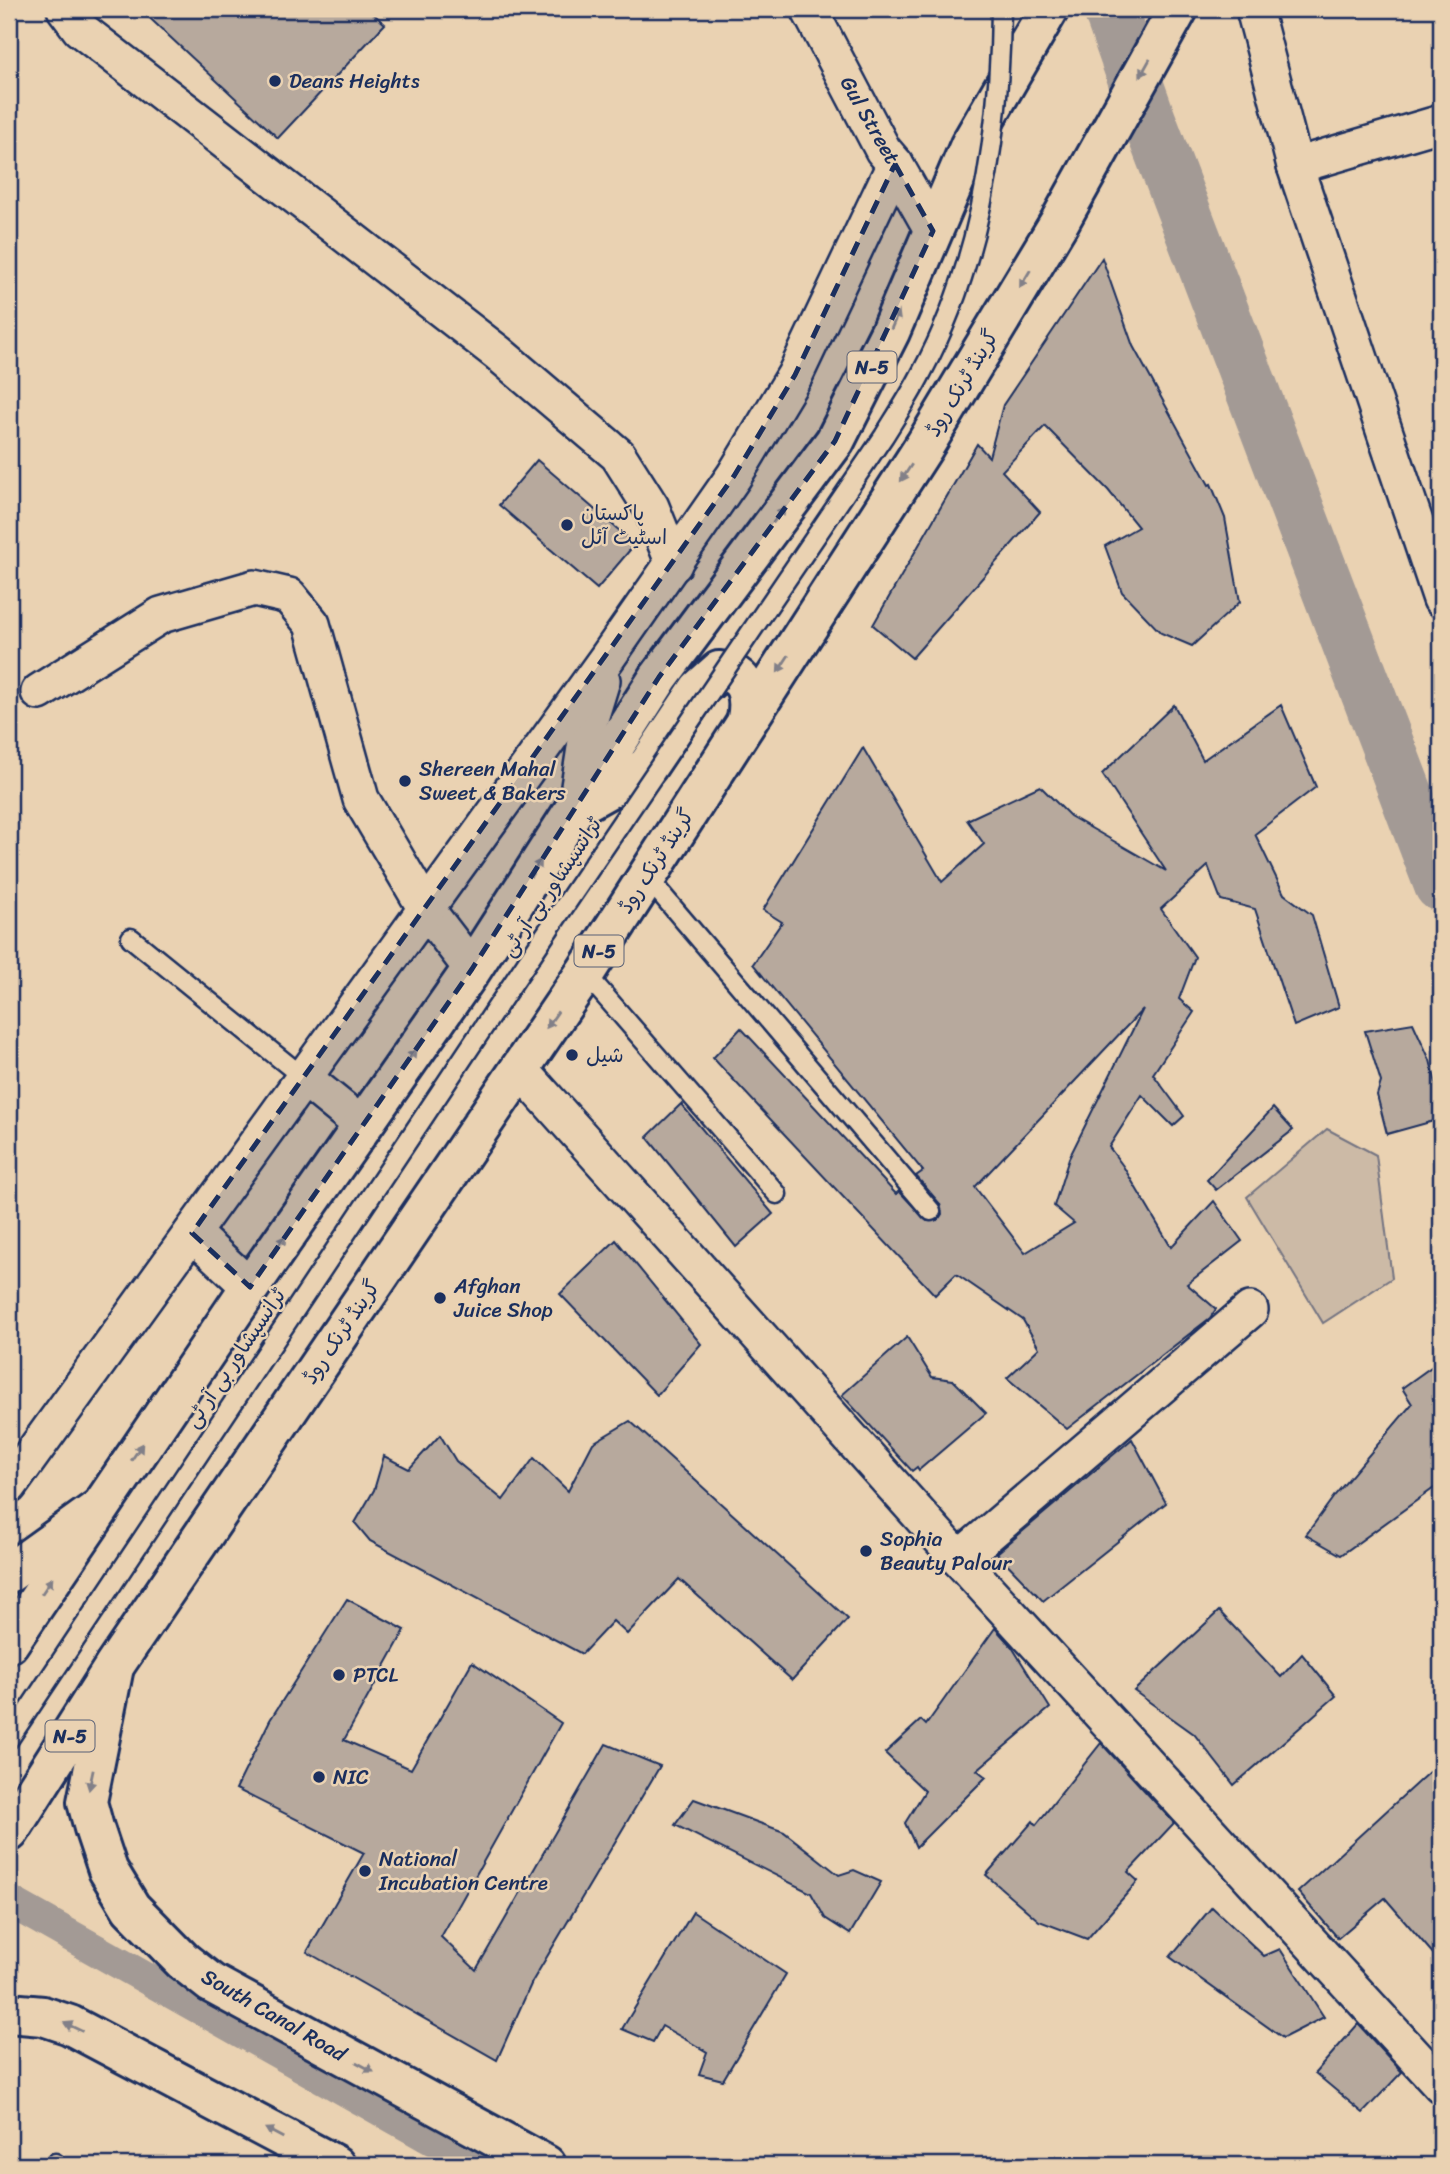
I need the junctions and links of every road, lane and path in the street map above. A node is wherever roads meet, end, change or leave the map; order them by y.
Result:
1 (65, 9) edge
2 (809, 9) edge
3 (1001, 9) edge
4 (1049, 9) edge
5 (1178, 9) edge
6 (1254, 9) edge
7 (1441, 123) edge
8 (895, 164) junction
9 (1295, 166) junction
10 (933, 231) junction
11 (674, 564) junction
12 (1441, 599) edge
13 (607, 658) junction
14 (39, 692) dead end
15 (747, 719) junction
16 (576, 806) junction
17 (646, 876) junction
18 (426, 909) junction
19 (131, 937) dead end
20 (472, 969) junction
21 (585, 973) junction
22 (519, 1068) junction
23 (304, 1078) junction
24 (363, 1126) junction
25 (777, 1194) dead end
26 (931, 1210) dead end
27 (192, 1233) junction
28 (250, 1287) junction
29 (1251, 1310) dead end
30 (9, 1486) edge
31 (99, 1508) junction
32 (959, 1559) junction
33 (9, 1573) edge
34 (9, 1643) edge
35 (115, 1665) junction
36 (9, 1739) edge
37 (17, 1820) edge
38 (9, 2012) edge
39 (1441, 2085) edge
40 (335, 2165) edge
41 (546, 2165) edge

1 - 11 street
2 - 8 street, Gul Street
3 - 36 lane, ٹرانسپشاور بی آر ٹی, bridge
4 - 10 main road, N-5, bridge
5 -> 15 main road, گرینڈ ٹرنک روڈ / N-5
6 - 9 street
7 - 9 street
8 - 10 street, Gul Street
8 - 11 street
9 - 12 street
16 -> 10 main road, N-5
11 - 13 street
13 - 16 street
13 - 18 street
14 - 18 street
15 - 16 main road
15 - 17 main road, گرینڈ ٹرنک روڈ / N-5
20 -> 16 main road, N-5
17 - 21 main road, گرینڈ ٹرنک روڈ / N-5
17 - 26 lane
18 - 20 street
18 - 23 street
19 - 23 lane
24 -> 20 main road, N-5
21 -> 22 main road, گرینڈ ٹرنک روڈ / N-5
21 - 25 lane
22 - 32 street
22 - 35 main road, گرینڈ ٹرنک روڈ / N-5
23 - 24 street
23 - 27 street
28 -> 24 main road, N-5
27 - 28 street
27 - 30 street
31 -> 28 main road, N-5
29 - 32 street
31 - 33 main road
34 -> 31 main road, N-5
32 - 39 street
35 - 37 main road, گرینڈ ٹرنک روڈ / N-5
35 -> 41 main road, South Canal Road
40 -> 38 main road

